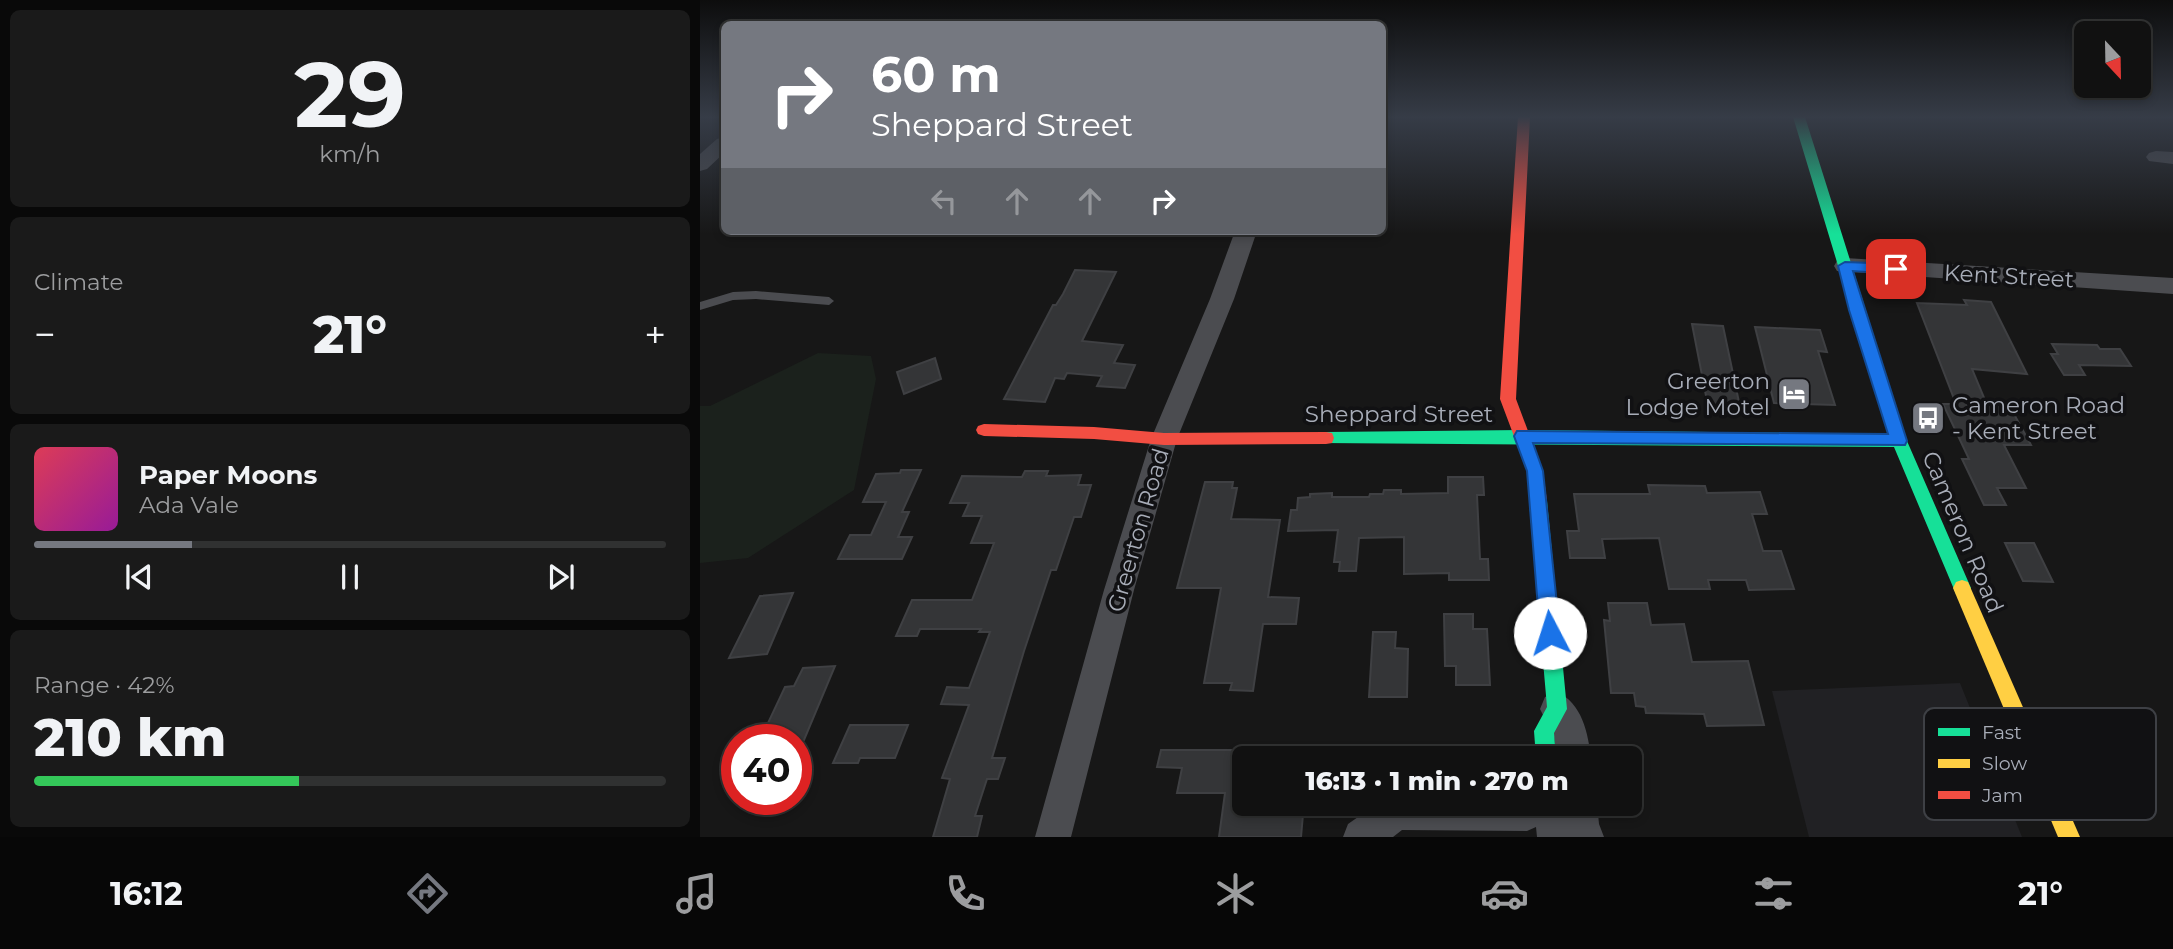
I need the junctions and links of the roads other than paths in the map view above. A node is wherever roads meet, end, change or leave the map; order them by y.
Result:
1 (1522, 156) edge
2 (1811, 156) edge
3 (1245, 235) edge
4 (1845, 266) junction
5 (2173, 286) edge
6 (829, 301) dead end
7 (700, 306) edge
8 (984, 430) dead end
9 (1522, 436) junction
10 (1164, 439) junction
11 (1899, 441) junction
12 (2014, 708) edge
13 (1557, 709) junction
14 (1546, 746) edge
15 (1573, 746) edge
16 (1391, 816) edge
17 (1554, 816) edge
18 (1580, 816) edge
19 (2062, 820) edge
20 (1053, 837) edge
21 (1361, 837) edge
22 (1555, 837) edge
23 (1586, 837) edge
24 (2069, 837) edge

1 - 9 street
2 - 4 street, Cameron Road
3 - 10 street, Greerton Road
4 - 5 street, Kent Street
4 - 11 street, Cameron Road
6 - 7 lane
8 - 10 street, Sheppard Street
9 - 10 street, Sheppard Street
9 - 11 street, Sheppard Street
9 - 13 street
10 - 20 street, Greerton Road
11 - 12 street, Cameron Road
13 - 14 street
13 - 15 street
16 - 21 street
17 - 22 street
18 - 23 street
19 - 24 street, Cameron Road

